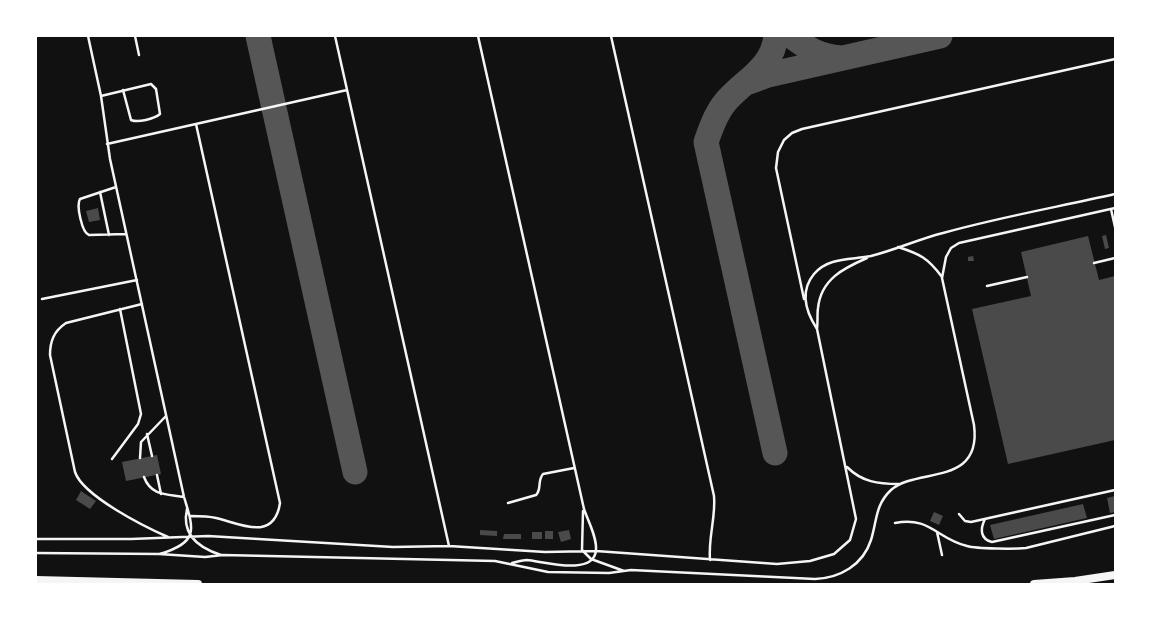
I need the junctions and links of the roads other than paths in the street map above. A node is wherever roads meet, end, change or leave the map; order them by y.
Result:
1 (88, 36) edge
2 (135, 36) edge
3 (335, 36) edge
4 (478, 36) edge
5 (611, 36) edge
6 (139, 55) dead end
7 (1115, 59) edge
8 (123, 90) junction
9 (347, 90) junction
10 (101, 96) junction
11 (196, 124) junction
12 (107, 144) junction
13 (116, 187) junction
14 (100, 192) junction
15 (1115, 194) edge
16 (1113, 209) edge
17 (1115, 228) edge
18 (126, 234) junction
19 (109, 235) junction
20 (897, 247) junction
21 (871, 256) junction
22 (1115, 258) edge
23 (1094, 262) dead end
24 (1027, 277) dead end
25 (942, 278) junction
26 (137, 280) junction
27 (987, 286) dead end
28 (42, 299) dead end
29 (805, 303) junction
30 (142, 304) junction
31 (120, 309) junction
32 (817, 330) junction
33 (166, 415) junction
34 (147, 434) junction
35 (152, 456) dead end
36 (140, 458) dead end
37 (112, 459) dead end
38 (846, 467) junction
39 (574, 468) junction
40 (157, 475) dead end
41 (144, 477) dead end
42 (899, 484) junction
43 (1115, 490) edge
44 (161, 494) junction
45 (184, 497) junction
46 (508, 502) dead end
47 (188, 509) junction
48 (584, 509) junction
49 (959, 514) dead end
50 (1115, 515) edge
51 (191, 516) junction
52 (985, 519) junction
53 (895, 523) dead end
54 (1115, 526) edge
55 (937, 531) junction
56 (190, 535) junction
57 (168, 537) junction
58 (36, 539) edge
59 (449, 546) junction
60 (582, 550) junction
61 (596, 550) junction
62 (36, 553) edge
63 (159, 554) junction
64 (223, 555) junction
65 (942, 555) dead end
66 (591, 559) junction
67 (710, 560) junction
68 (512, 564) junction
69 (625, 571) junction
70 (1115, 575) edge
71 (36, 580) edge
72 (198, 584) edge
73 (1034, 584) edge

1 - 10 lane
2 - 6 lane
3 - 9 lane
4 - 39 lane
5 - 67 lane
7 - 29 lane
8 - 8 lane
8 - 10 lane
9 - 11 lane
9 - 59 lane
10 - 12 lane
11 - 12 lane
11 - 51 lane
12 - 13 lane
13 - 14 lane
13 - 18 lane
14 - 19 lane
14 - 19 lane
15 - 20 lane
16 - 17 lane
16 - 25 lane
18 - 19 lane
18 - 26 lane
20 - 21 lane
20 - 25 lane
21 - 29 lane
21 - 32 lane
22 - 23 lane
24 - 27 lane
25 - 42 lane
26 - 28 lane
26 - 30 lane
29 - 32 lane
30 - 31 lane
30 - 33 lane
31 - 37 lane
31 - 57 lane
32 - 38 lane
33 - 34 lane
33 - 45 lane
34 - 35 lane
34 - 36 lane
38 - 42 lane
38 - 67 lane
39 - 46 lane
39 - 48 lane
40 - 44 lane
41 - 44 lane
42 - 69 lane
43 - 52 lane
44 - 45 lane
45 - 47 lane
47 - 51 lane
47 - 56 lane
48 - 60 lane
48 - 61 lane
49 - 52 lane
50 - 52 lane
51 - 56 lane
53 - 55 lane
54 - 55 lane
55 - 65 lane
56 - 57 lane
56 - 59 lane
56 - 63 lane
56 - 64 lane
57 - 58 lane
59 - 60 lane
60 - 61 lane
60 - 66 lane
61 - 66 lane
61 - 67 lane
62 - 63 lane
63 - 64 lane
64 - 68 lane
66 - 68 lane
66 - 69 lane
68 - 69 lane
70 - 73 main road
71 - 72 main road

